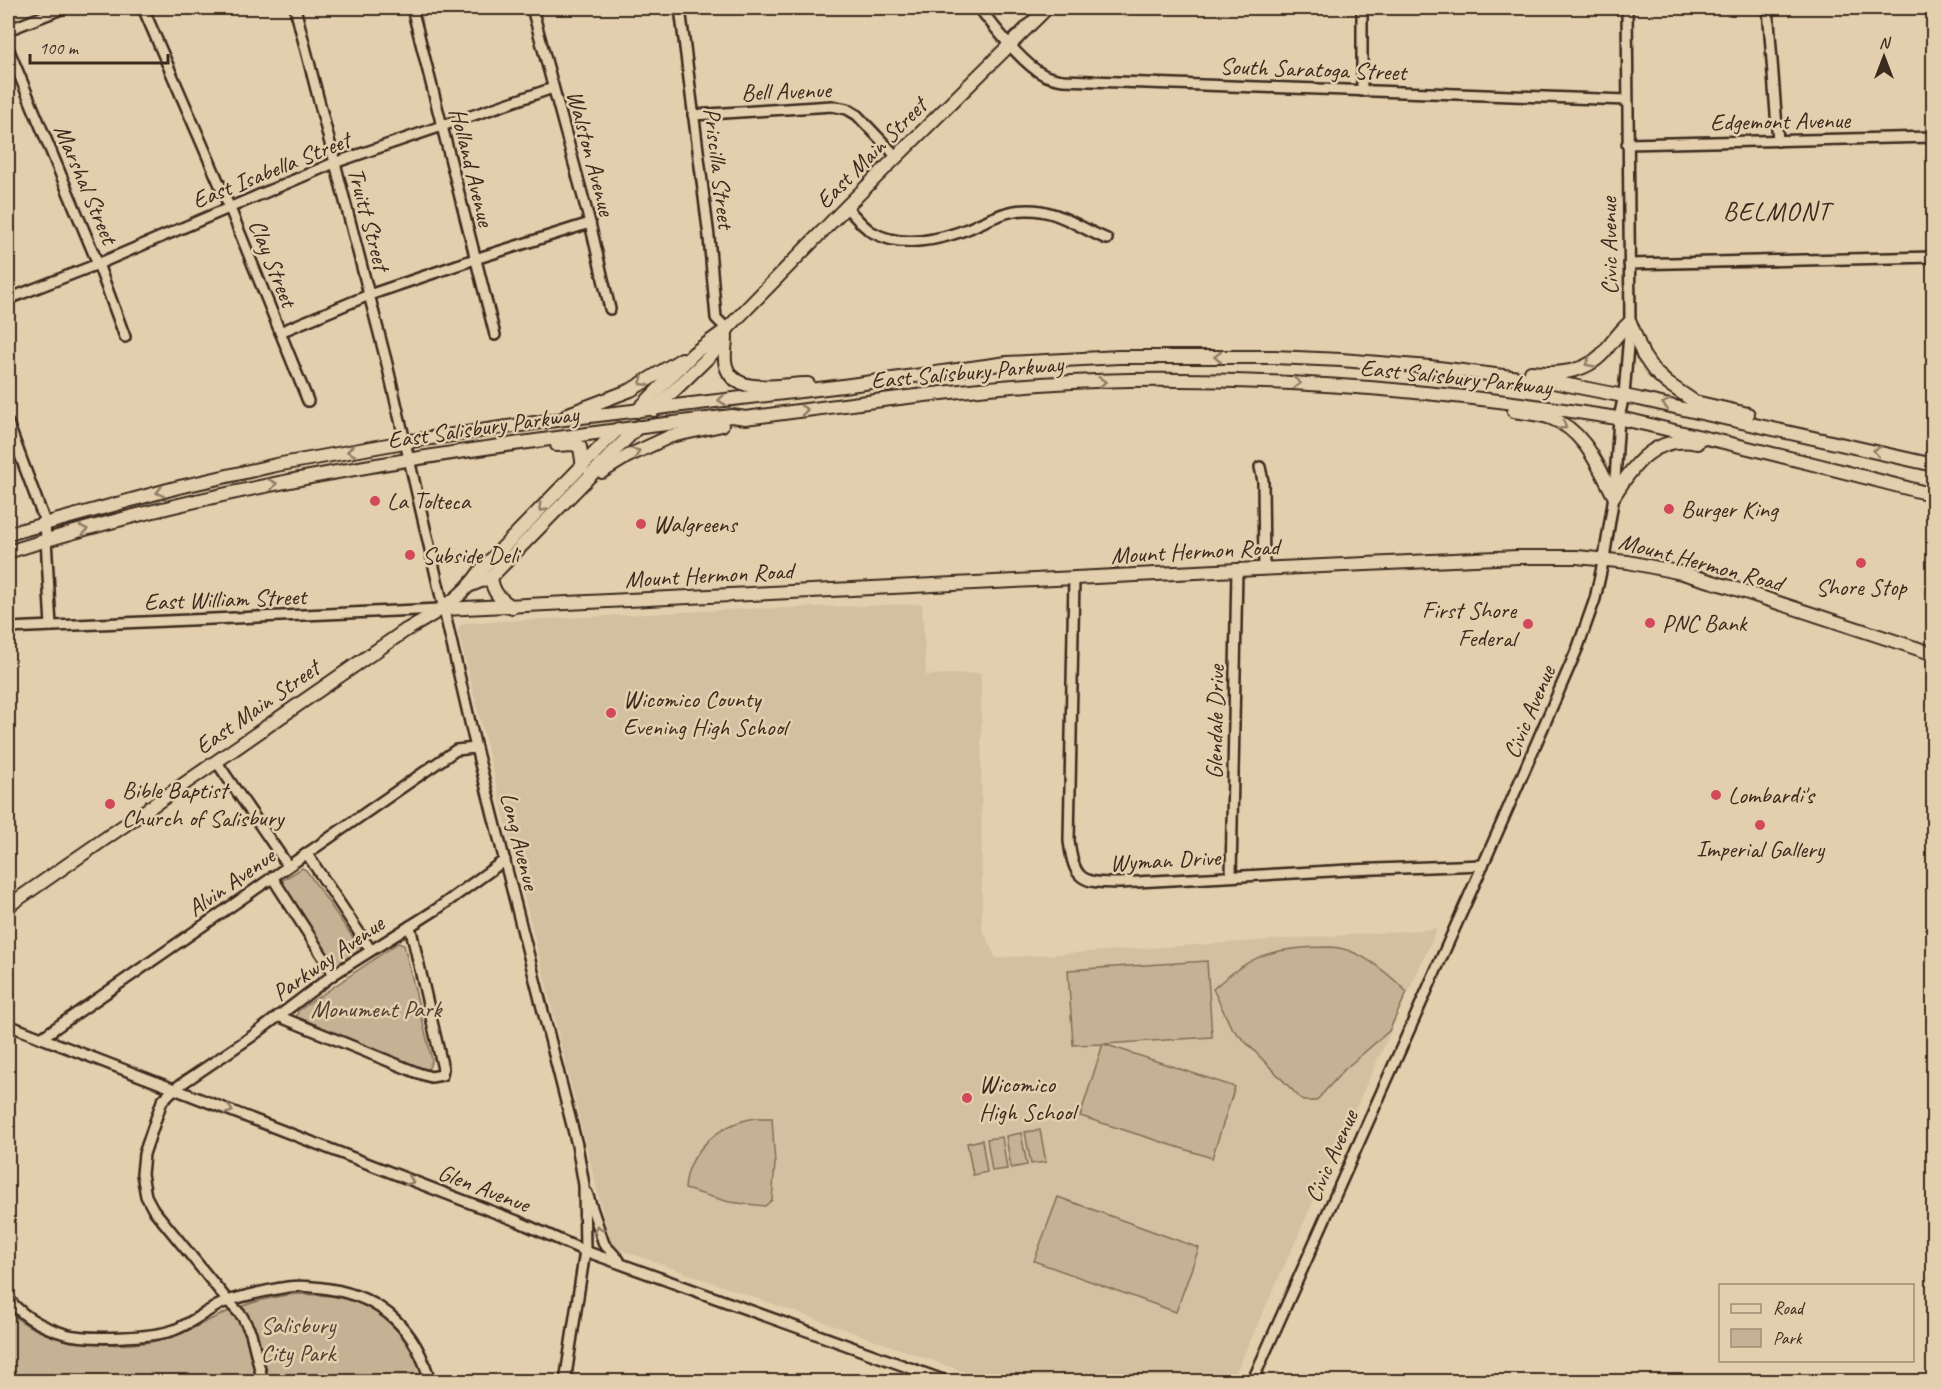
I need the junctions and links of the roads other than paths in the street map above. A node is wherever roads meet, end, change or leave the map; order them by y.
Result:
1 (64, 8) edge
2 (143, 8) edge
3 (295, 8) edge
4 (412, 8) edge
5 (532, 8) edge
6 (680, 8) edge
7 (979, 8) edge
8 (1047, 8) edge
9 (1362, 8) edge
10 (1628, 8) edge
11 (1768, 8) edge
12 (8, 30) edge
13 (1010, 44) junction
14 (8, 48) edge
15 (553, 88) junction
16 (1362, 91) junction
17 (1627, 100) junction
18 (693, 115) junction
19 (442, 126) junction
20 (1934, 137) edge
21 (1778, 141) junction
22 (1627, 144) junction
23 (897, 157) junction
24 (334, 163) junction
25 (229, 206) junction
26 (846, 207) junction
27 (590, 224) junction
28 (1107, 239) dead end
29 (1934, 257) edge
30 (475, 259) junction
31 (98, 264) junction
32 (1629, 264) junction
33 (369, 295) junction
34 (8, 299) edge
35 (610, 309) dead end
36 (1630, 322) junction
37 (727, 329) junction
38 (280, 332) junction
39 (495, 335) dead end
40 (125, 337) dead end
41 (694, 353) junction
42 (1465, 371) junction
43 (843, 386) junction
44 (1405, 391) junction
45 (1624, 395) junction
46 (308, 401) dead end
47 (655, 409) junction
48 (638, 411) junction
49 (746, 418) junction
50 (1619, 418) junction
51 (548, 421) junction
52 (8, 423) edge
53 (637, 428) junction
54 (616, 430) junction
55 (404, 442) junction
56 (517, 443) junction
57 (12, 446) edge
58 (1856, 447) junction
59 (408, 459) junction
60 (1818, 465) junction
61 (1934, 465) edge
62 (583, 467) junction
63 (1260, 467) dead end
64 (586, 482) junction
65 (1934, 495) edge
66 (1614, 496) junction
67 (45, 522) junction
68 (8, 534) edge
69 (47, 540) junction
70 (8, 552) edge
71 (1605, 558) junction
72 (1264, 569) junction
73 (1237, 570) junction
74 (491, 577) junction
75 (1074, 578) junction
76 (471, 585) junction
77 (512, 607) junction
78 (444, 609) junction
79 (51, 626) junction
80 (8, 628) edge
81 (1934, 654) edge
82 (476, 748) junction
83 (216, 761) junction
84 (307, 854) junction
85 (505, 860) junction
86 (1483, 865) junction
87 (288, 866) junction
88 (1232, 876) junction
89 (272, 877) junction
90 (8, 906) edge
91 (410, 926) junction
92 (370, 949) junction
93 (334, 974) junction
94 (278, 1016) junction
95 (9, 1023) edge
96 (41, 1038) junction
97 (174, 1089) junction
98 (584, 1185) junction
99 (585, 1251) junction
100 (625, 1265) junction
101 (8, 1298) edge
102 (228, 1301) junction
103 (264, 1382) edge
104 (430, 1382) edge
105 (565, 1382) edge
106 (949, 1382) edge
107 (1252, 1382) edge

1 - 12 street
2 - 25 street, Clay Street
3 - 24 street, Truitt Street
4 - 19 street, Holland Avenue
5 - 15 street, Walston Avenue
6 - 18 street, Priscilla Street
7 - 13 street, South Saratoga Street
8 - 13 main road, East Main Street
9 - 16 street
10 - 17 street, Civic Avenue
11 - 21 street
13 - 16 street, South Saratoga Street
13 - 23 main road, East Main Street
14 - 31 street, Marshal Street
15 - 19 street, East Isabella Street
15 - 27 street, Walston Avenue
16 - 17 street, South Saratoga Street
17 - 22 street, Civic Avenue
18 - 23 street, Bell Avenue
18 - 37 street, Priscilla Street
19 - 24 street, East Isabella Street
19 - 30 street, Holland Avenue
20 - 21 street, Edgemont Avenue
21 - 22 street, Edgemont Avenue
22 - 32 street, Civic Avenue
23 - 26 main road, East Main Street
24 - 25 street, East Isabella Street
24 - 33 street, Truitt Street
25 - 31 street, East Isabella Street
25 - 38 street, Clay Street
26 - 28 street
26 - 37 main road, East Main Street
27 - 30 street
27 - 35 street, Walston Avenue
29 - 32 street
30 - 33 street
30 - 39 street, Holland Avenue
31 - 34 street, East Isabella Street
31 - 40 street, Marshal Street
32 - 36 street, Civic Avenue
33 - 38 street
33 - 55 street, Truitt Street
36 -> 42 main road
36 - 45 street, Civic Avenue
36 - 58 main road
37 - 41 main road, East Main Street
37 - 43 main road
37 - 47 main road, East Main Street
38 - 46 street, Clay Street
41 - 48 main road, East Main Street
41 -> 51 main road
42 -> 43 main road, East Salisbury Parkway
42 - 45 main road, East Salisbury Parkway
43 -> 47 main road, East Salisbury Parkway
49 -> 44 main road, East Salisbury Parkway
44 - 50 main road, East Salisbury Parkway
44 -> 66 main road
45 - 50 street, Civic Avenue
58 -> 45 main road, East Salisbury Parkway
47 - 48 main road, East Salisbury Parkway
47 - 53 main road, East Main Street
48 - 51 main road, East Salisbury Parkway
48 - 54 main road, East Main Street
49 - 53 main road, East Salisbury Parkway
64 -> 49 main road
50 - 60 main road, East Salisbury Parkway
50 - 66 street, Civic Avenue
51 - 55 main road, East Salisbury Parkway
52 - 57 street
53 - 54 main road, East Salisbury Parkway
53 - 64 main road, East Main Street
54 - 56 main road, East Salisbury Parkway
54 - 62 main road, East Main Street
55 - 59 street, Long Avenue
55 -> 67 main road, East Salisbury Parkway
56 - 59 main road, East Salisbury Parkway
56 - 62 main road
57 - 67 street
61 -> 58 main road, East Salisbury Parkway
69 -> 59 main road, East Salisbury Parkway
59 - 78 street, Long Avenue
60 - 65 main road, East Salisbury Parkway
60 - 66 main road
62 -> 76 main road, East Main Street
63 - 72 street
64 - 74 main road, East Main Street
66 - 71 street, Civic Avenue
67 - 68 main road, East Salisbury Parkway
67 - 69 street
69 - 70 main road, East Salisbury Parkway
69 - 79 street
71 - 72 main road, Mount Hermon Road
71 - 81 main road, Mount Hermon Road
71 - 86 street, Civic Avenue
72 - 73 main road, Mount Hermon Road
73 - 75 main road, Mount Hermon Road
73 - 88 street, Glendale Drive
74 - 76 main road, East Main Street
74 - 77 main road
75 - 77 main road, Mount Hermon Road
75 - 88 street, Wyman Drive
76 - 78 main road, East Main Street
77 - 78 main road, Mount Hermon Road
78 - 79 street, East William Street
78 - 82 street, Long Avenue
78 - 83 main road, East Main Street
79 - 80 street, East William Street
82 - 84 street, Alvin Avenue
82 - 85 street, Long Avenue
83 - 87 street
83 - 90 main road, East Main Street
84 - 87 street, Alvin Avenue
84 - 92 street
85 - 91 street, Parkway Avenue
85 - 98 street, Long Avenue
86 - 88 street, Wyman Drive
86 - 107 street, Civic Avenue
87 - 89 street, Alvin Avenue
89 - 93 street
89 - 96 street, Alvin Avenue
91 - 92 street, Parkway Avenue
91 - 94 street
92 - 93 street, Parkway Avenue
93 - 94 street, Parkway Avenue
94 - 97 street, Parkway Avenue
95 - 96 street, Glen Avenue
96 - 97 street, Glen Avenue
97 -> 99 street, Glen Avenue
97 - 102 street
98 - 99 street, Long Avenue
100 -> 98 street
99 - 100 street, Glen Avenue
99 - 105 street, Long Avenue
100 - 106 street, Glen Avenue
101 - 102 street
102 - 103 street
102 - 104 street

